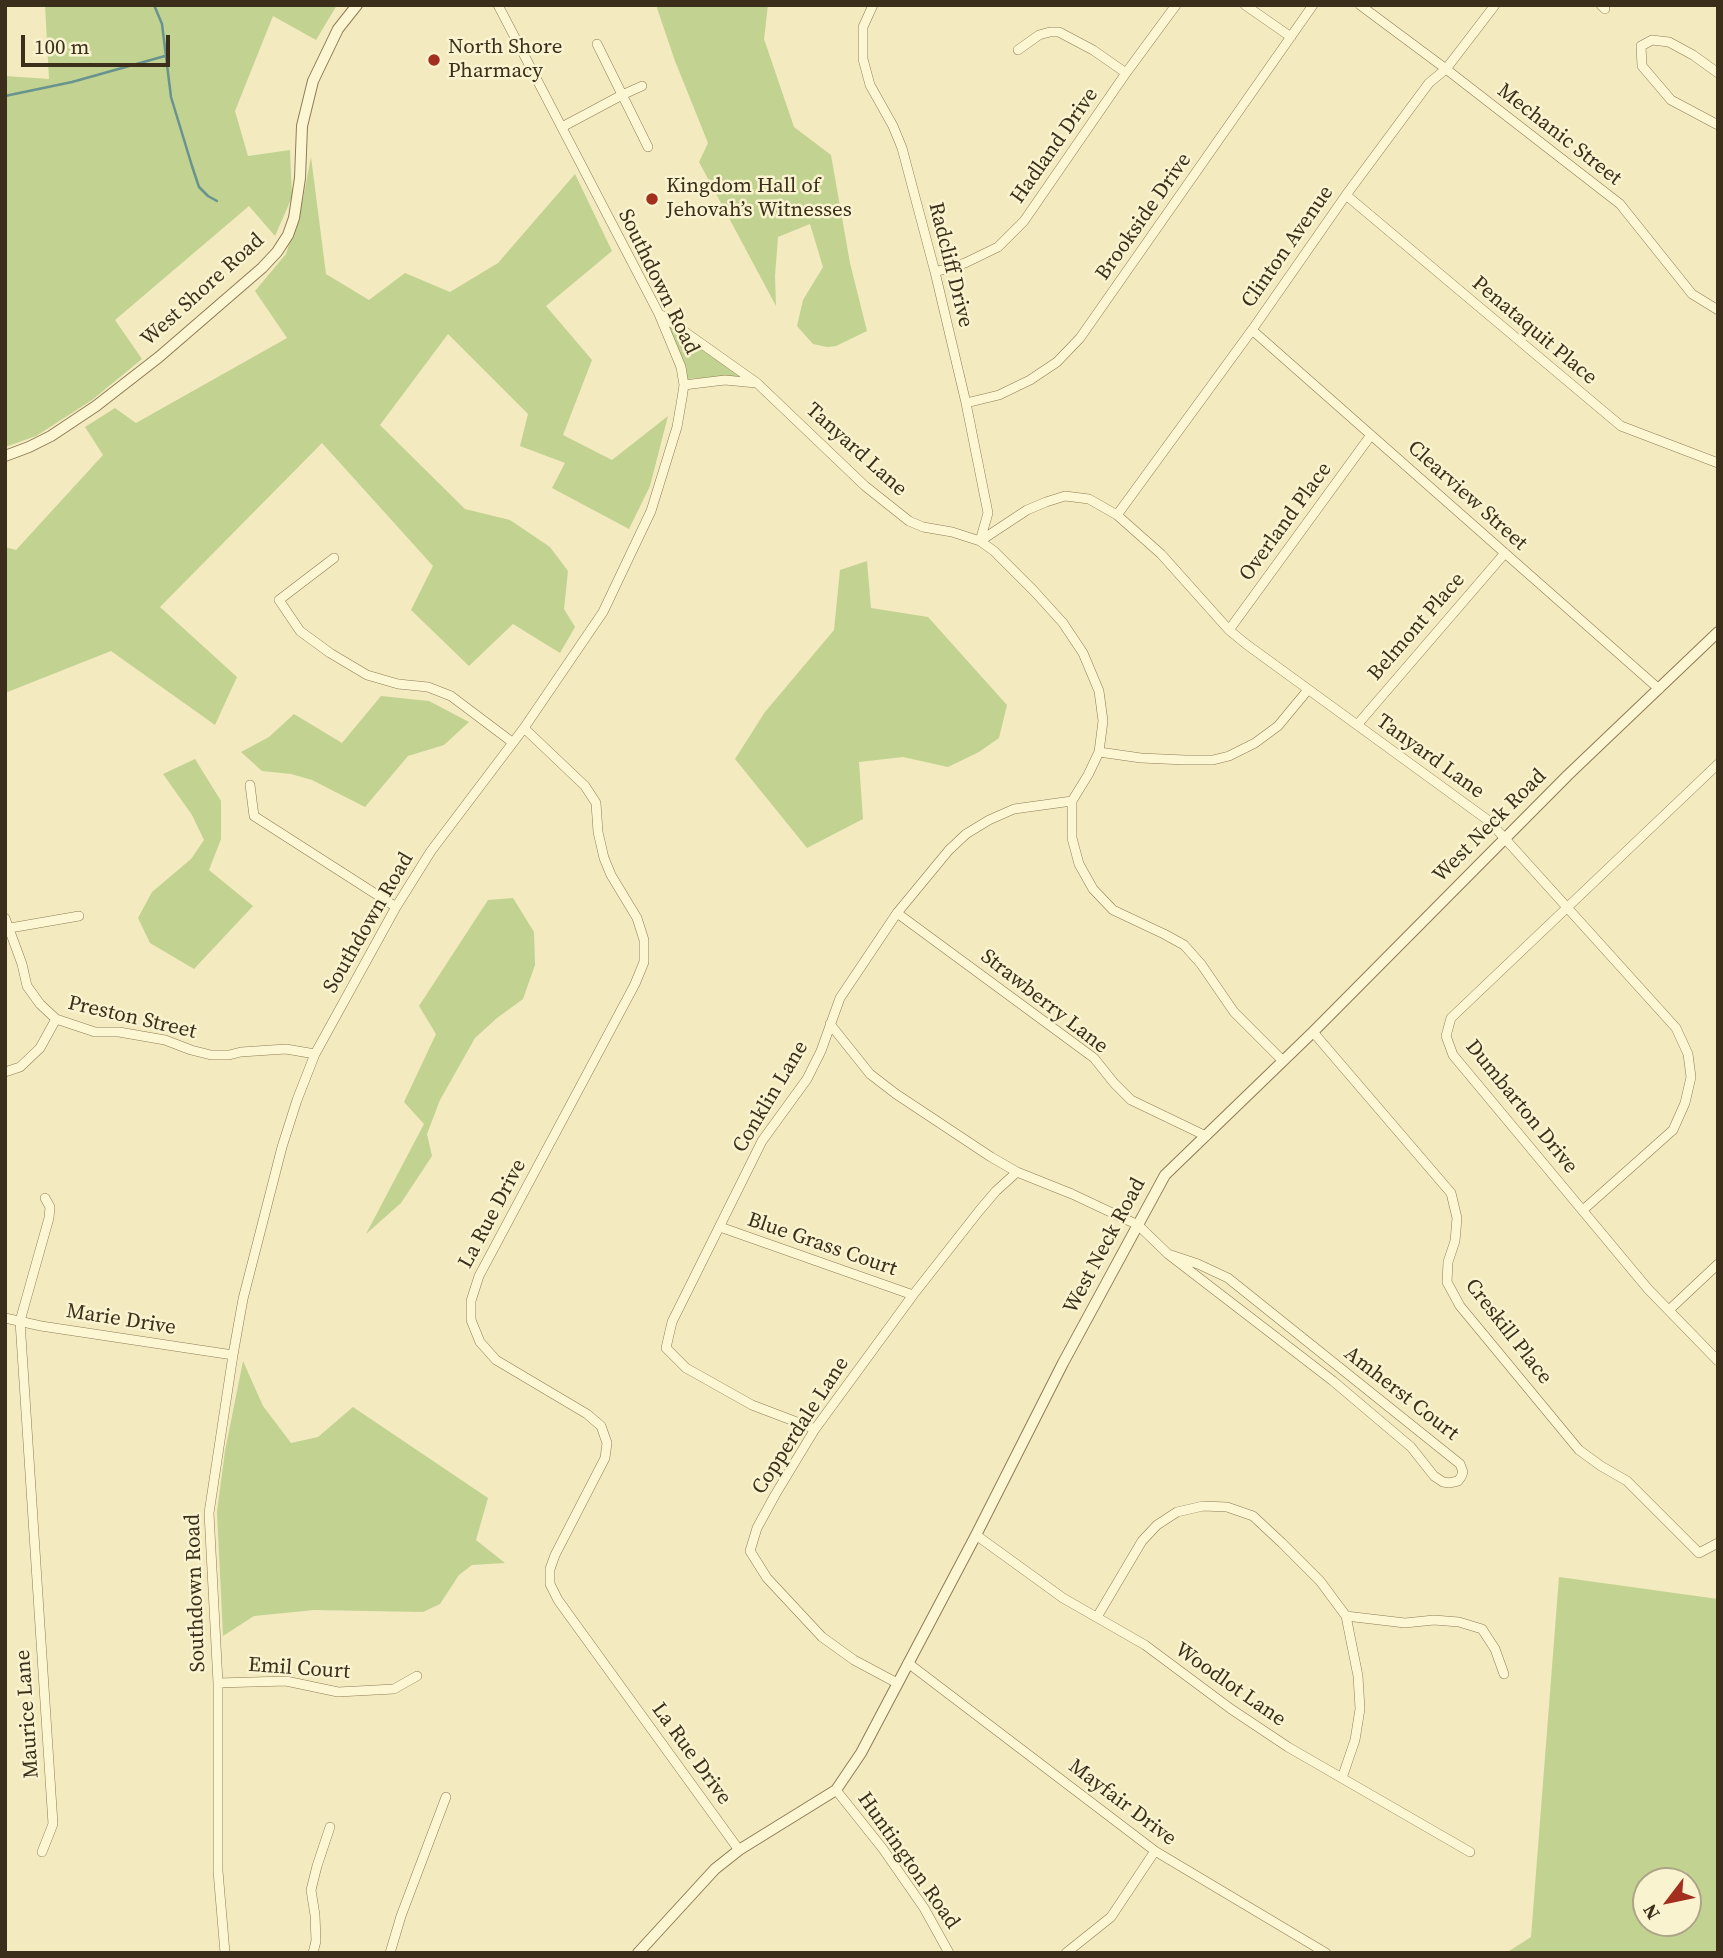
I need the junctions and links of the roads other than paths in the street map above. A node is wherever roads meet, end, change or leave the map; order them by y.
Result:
1 (357, 5) edge
2 (498, 5) edge
3 (873, 5) edge
4 (1176, 5) edge
5 (1245, 5) edge
6 (1313, 5) edge
7 (1360, 5) edge
8 (1495, 5) edge
9 (1291, 37) junction
10 (597, 44) dead end
11 (1018, 50) dead end
12 (1446, 69) junction
13 (1126, 73) junction
14 (1718, 73) edge
15 (642, 86) dead end
16 (622, 95) junction
17 (1718, 125) edge
18 (562, 127) junction
19 (648, 147) dead end
20 (1346, 195) junction
21 (934, 272) junction
22 (1718, 310) edge
23 (659, 314) junction
24 (1252, 330) junction
25 (758, 383) junction
26 (684, 385) junction
27 (966, 403) junction
28 (1371, 435) junction
29 (5, 456) edge
30 (1718, 463) edge
31 (1117, 515) junction
32 (980, 541) junction
33 (1504, 553) junction
34 (334, 558) dead end
35 (1229, 630) junction
36 (1718, 632) edge
37 (1659, 689) junction
38 (1307, 691) junction
39 (1357, 725) junction
40 (524, 728) junction
41 (512, 742) junction
42 (1099, 752) junction
43 (1718, 764) edge
44 (250, 785) dead end
45 (1072, 801) junction
46 (1504, 839) junction
47 (396, 907) junction
48 (1567, 908) junction
49 (897, 913) junction
50 (79, 916) dead end
51 (5, 918) edge
52 (10, 928) junction
53 (56, 1020) junction
54 (830, 1024) junction
55 (1313, 1032) junction
56 (314, 1054) junction
57 (1283, 1061) junction
58 (5, 1072) edge
59 (1206, 1136) junction
60 (1017, 1172) junction
61 (45, 1198) dead end
62 (1583, 1210) junction
63 (1138, 1225) junction
64 (720, 1227) junction
65 (1168, 1254) junction
66 (1718, 1264) edge
67 (912, 1295) junction
68 (1669, 1310) junction
69 (5, 1318) edge
70 (20, 1321) junction
71 (233, 1355) junction
72 (1718, 1361) edge
73 (815, 1429) junction
74 (976, 1535) junction
75 (1718, 1543) edge
76 (1346, 1616) junction
77 (1097, 1617) junction
78 (908, 1663) junction
79 (1504, 1674) dead end
80 (417, 1676) dead end
81 (218, 1683) junction
82 (897, 1683) junction
83 (1342, 1778) junction
84 (836, 1790) junction
85 (446, 1797) dead end
86 (330, 1827) dead end
87 (739, 1850) junction
88 (42, 1852) dead end
89 (1155, 1852) junction
90 (1470, 1852) dead end
91 (225, 1953) edge
92 (313, 1953) edge
93 (390, 1953) edge
94 (638, 1953) edge
95 (949, 1953) edge
96 (1066, 1953) edge
97 (1326, 1953) edge

1 - 29 street, West Shore Road
2 - 18 street, Southdown Road
3 - 21 street, Radcliff Drive
4 - 13 street, Hadland Drive
5 - 9 street
6 - 9 street, Brookside Drive
7 - 12 street, Mechanic Street
8 - 12 street, Clinton Avenue
9 - 27 street, Brookside Drive
10 - 16 street
11 - 13 street
12 - 20 street, Clinton Avenue
12 - 22 street, Mechanic Street
13 - 21 street, Hadland Drive
14 - 17 street
15 - 16 street
16 - 18 street
16 - 19 street
18 - 23 street, Southdown Road
20 - 24 street, Clinton Avenue
20 - 30 street, Penataquit Place
21 - 27 street, Radcliff Drive
23 - 25 street, Tanyard Lane
23 - 26 street, Southdown Road
24 - 28 street, Clearview Street
24 - 31 street, Clinton Avenue
25 - 26 street
25 - 32 street, Tanyard Lane
26 - 40 street, Southdown Road
27 - 32 street, Radcliff Drive
28 - 33 street, Clearview Street
28 - 35 street, Overland Place
31 - 32 street, Tanyard Lane
31 - 35 street, Tanyard Lane
32 - 42 street, Tanyard Lane
33 - 37 street, Clearview Street
33 - 39 street, Belmont Place
34 - 41 street
35 - 38 street, Tanyard Lane
36 - 37 street, West Neck Road
37 - 46 street, West Neck Road
38 - 39 street, Tanyard Lane
38 - 42 street
39 - 46 street, Tanyard Lane
40 - 41 street, Southdown Road
40 - 87 street, La Rue Drive
41 - 47 street, Southdown Road
42 - 45 street
43 - 48 street, Dumbarton Drive
44 - 47 street
45 - 49 street, Conklin Lane
45 - 57 street
46 - 48 street, Tanyard Lane
46 - 55 street, West Neck Road
47 - 56 street, Southdown Road
48 - 62 street, Tanyard Lane
48 - 62 street, Dumbarton Drive
49 - 54 street, Conklin Lane
49 - 59 street, Strawberry Lane
50 - 52 street
51 - 52 street, Preston Street
52 - 53 street, Preston Street
53 - 56 street, Preston Street
53 - 58 street
54 - 60 street, Amherst Court
54 - 64 street, Conklin Lane
55 - 57 street, West Neck Road
55 - 75 street, Creskill Place
56 - 71 street, Southdown Road
57 - 59 street, West Neck Road
59 - 63 street, West Neck Road
60 - 63 street, Amherst Court
60 - 67 street, Copperdale Lane
61 - 70 street, Maurice Lane
62 - 68 street, Dumbarton Drive
63 - 65 street, Amherst Court
63 - 74 street, West Neck Road
64 - 67 street, Blue Grass Court
64 - 73 street, Conklin Lane
65 - 65 street, Amherst Court
66 - 68 street
67 - 73 street, Copperdale Lane
68 - 72 street, Dumbarton Drive
69 - 70 street, Marie Drive
70 - 71 street, Marie Drive
70 - 88 street, Maurice Lane
71 - 81 street, Southdown Road
73 - 82 street, Copperdale Lane
74 - 77 street, Woodlot Lane
74 - 78 street, West Neck Road
76 - 77 street
76 - 79 street
76 - 83 street
77 - 83 street, Woodlot Lane
78 - 82 street, West Neck Road
78 - 89 street, Mayfair Drive
80 - 81 street, Emil Court
81 - 91 street, Southdown Road
82 - 84 street, West Neck Road
83 - 90 street, Woodlot Lane
84 - 87 street, West Neck Road
84 - 95 street, Huntington Road
85 - 93 street
86 - 92 street
87 - 94 street, West Neck Road
89 - 96 street
89 - 97 street, Mayfair Drive

